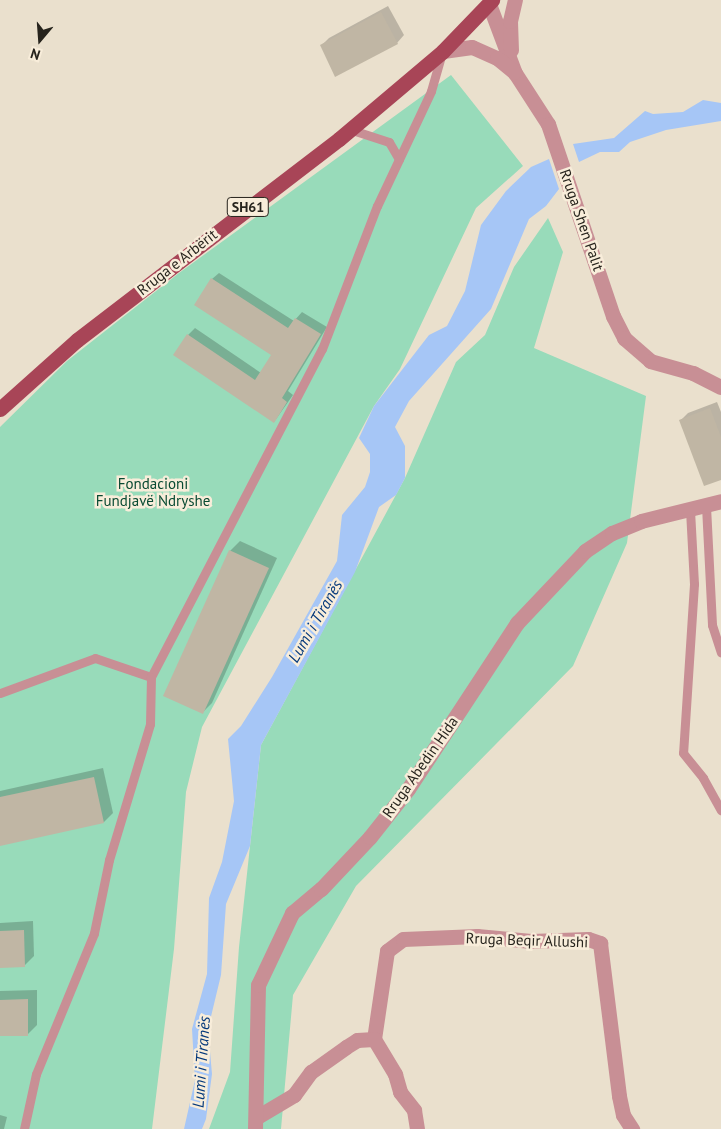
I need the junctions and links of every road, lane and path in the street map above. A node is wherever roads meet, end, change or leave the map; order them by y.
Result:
1 (515, 0) edge
2 (490, 2) edge
3 (443, 51) junction
4 (515, 73) junction
5 (350, 129) junction
6 (399, 159) junction
7 (721, 387) edge
8 (0, 409) edge
9 (721, 501) edge
10 (706, 506) junction
11 (690, 510) junction
12 (721, 653) edge
13 (151, 677) junction
14 (0, 692) edge
15 (721, 810) edge
16 (374, 1040) junction
17 (256, 1123) edge
18 (24, 1129) edge
19 (417, 1129) edge
20 (632, 1129) edge

1 - 4 street
2 - 3 main road, Rruga e Arbërit / SH61
2 - 4 street, Rruga Shen Palit
3 - 4 street
3 - 5 main road, Rruga e Arbërit / SH61
3 - 6 lane
4 - 7 street, Rruga Shen Palit
5 - 6 lane
5 - 8 main road, Rruga e Arbërit / SH61
6 - 13 lane
9 - 10 street, Rruga Abedin Hida
10 - 11 street, Rruga Abedin Hida
10 - 12 lane
11 - 15 lane
11 - 17 street, Rruga Abedin Hida
13 - 14 lane
13 - 18 lane
16 - 17 street
16 - 19 street
16 - 20 street, Rruga Beqir Allushi

